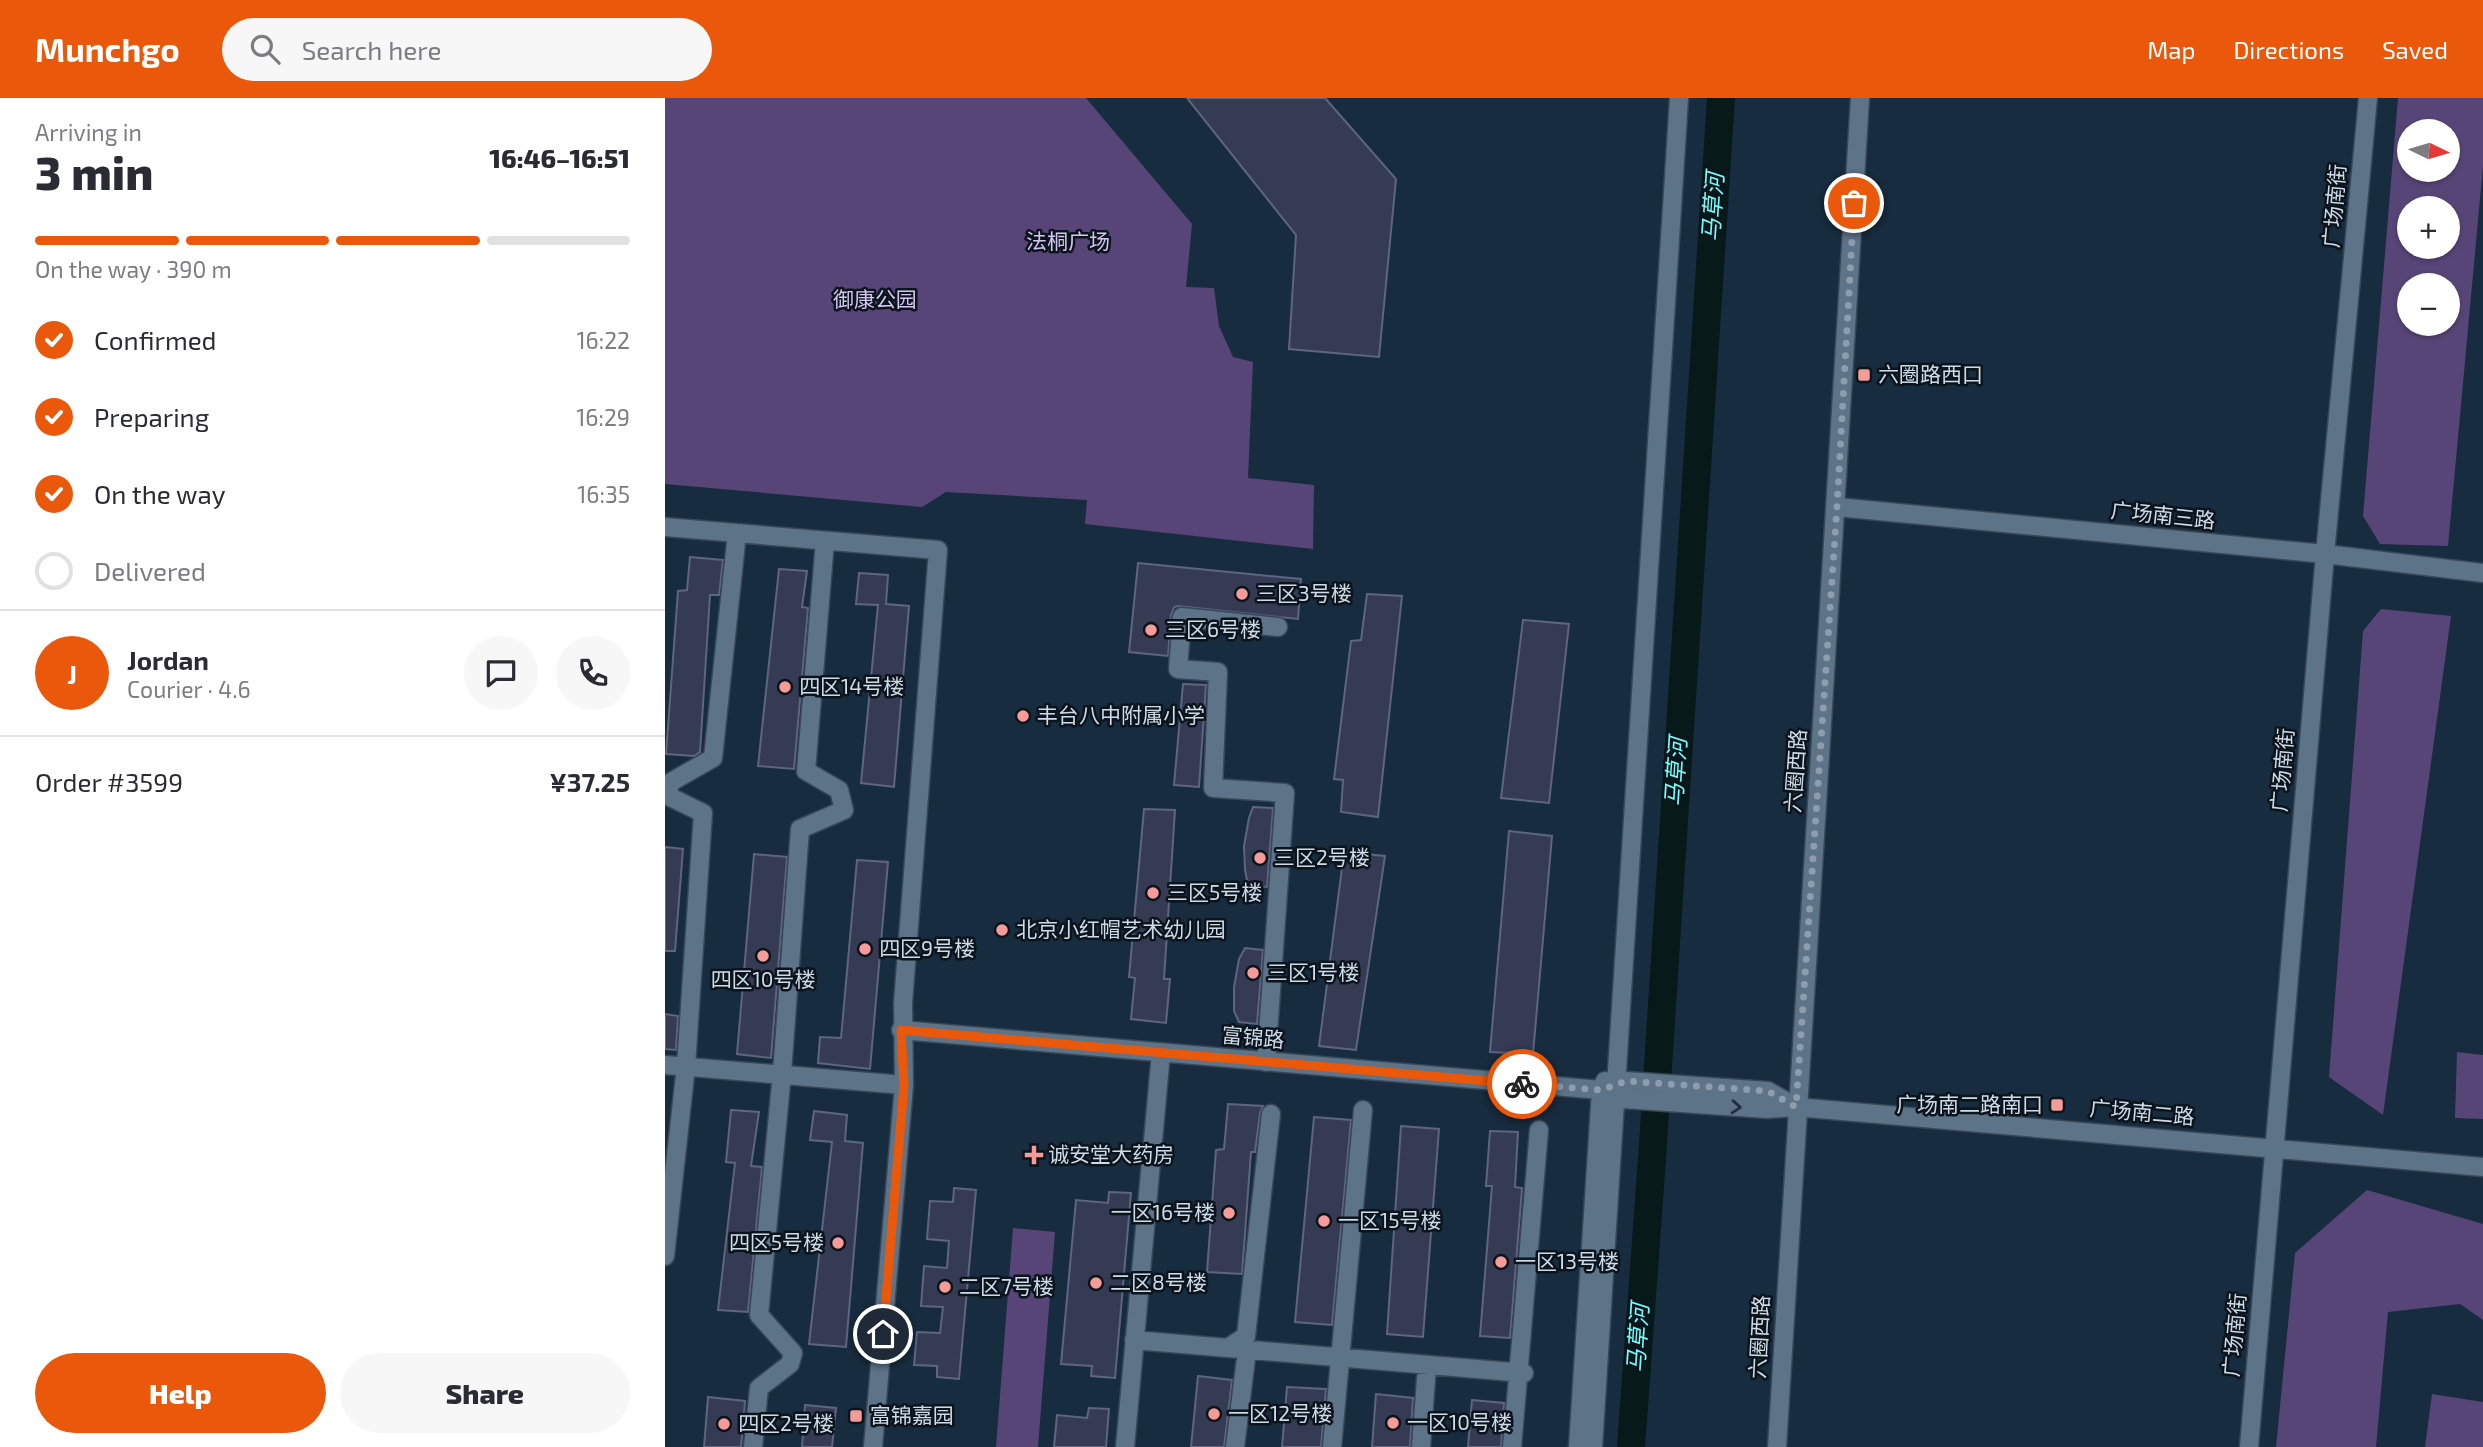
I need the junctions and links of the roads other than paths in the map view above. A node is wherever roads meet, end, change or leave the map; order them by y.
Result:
1 (1679, 98) edge
2 (1860, 98) edge
3 (2368, 98) edge
4 (1837, 507) junction
5 (665, 527) edge
6 (737, 533) junction
7 (825, 541) junction
8 (2325, 554) junction
9 (2483, 573) edge
10 (1278, 627) dead end
11 (665, 795) edge
12 (901, 1030) junction
13 (1161, 1053) junction
14 (1266, 1062) junction
15 (665, 1065) edge
16 (686, 1066) junction
17 (782, 1073) junction
18 (904, 1085) junction
19 (1617, 1090) junction
20 (1796, 1107) junction
21 (1363, 1110) dead end
22 (1271, 1114) dead end
23 (1539, 1130) dead end
24 (2274, 1147) junction
25 (2483, 1167) edge
26 (665, 1256) edge
27 (1134, 1340) junction
28 (1228, 1348) junction
29 (1247, 1350) junction
30 (1339, 1357) junction
31 (1427, 1365) junction
32 (1521, 1373) junction
33 (753, 1447) edge
34 (873, 1447) edge
35 (1125, 1447) edge
36 (1235, 1447) edge
37 (1332, 1447) edge
38 (1421, 1447) edge
39 (1512, 1447) edge
40 (1578, 1447) edge
41 (1593, 1447) edge
42 (1777, 1447) edge
43 (2249, 1447) edge

1 - 19 street
2 - 4 street, 六圈西路
3 - 8 street, 广场南街
4 - 8 street, 广场南三路
4 - 20 street, 六圈西路
5 - 6 street
6 - 7 street
6 - 11 street
7 - 12 street
7 - 17 street
8 - 9 street, 广场南三路
8 - 24 street, 广场南街
10 - 14 street
11 - 16 street
12 - 13 street, 富锦路
12 - 18 street
13 - 14 street, 富锦路
13 - 27 street
14 - 19 street, 富锦路
15 - 16 street
16 - 17 street
16 - 26 street
17 - 18 street
17 - 33 street
18 - 34 street
19 - 20 street, 富锦路
19 - 40 street
19 - 41 street
20 - 24 street, 广场南二路
20 - 42 street, 六圈西路
21 - 30 street
22 - 28 street
23 - 32 street
24 - 25 street, 广场南二路
24 - 43 street, 广场南街
27 - 28 street
27 - 35 street
28 - 29 street
29 - 30 street
29 - 36 street
30 - 31 street
30 - 37 street
31 - 32 street
31 - 38 street
32 - 39 street

